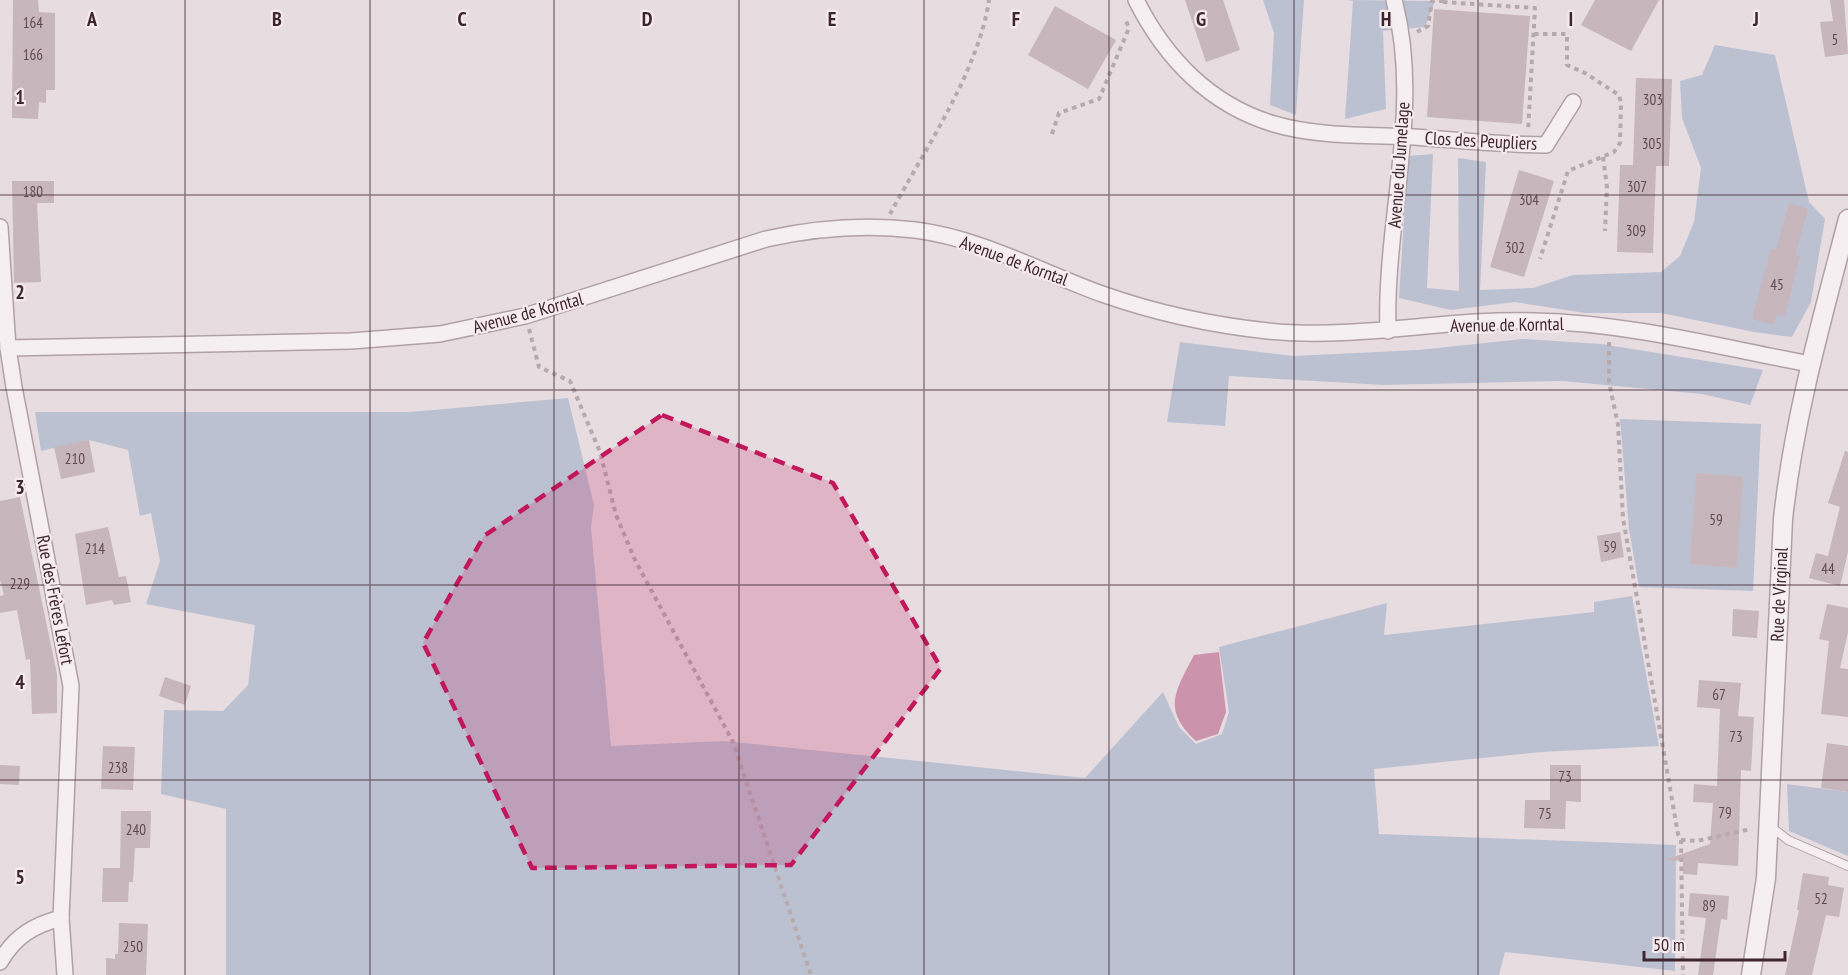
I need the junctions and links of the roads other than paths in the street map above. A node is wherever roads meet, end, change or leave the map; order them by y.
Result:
1 (1136, 0) edge
2 (1394, 0) edge
3 (1573, 102) dead end
4 (1402, 137) junction
5 (1848, 219) edge
6 (0, 227) edge
7 (1389, 331) junction
8 (8, 348) junction
9 (1810, 364) junction
10 (1769, 826) junction
11 (1848, 866) edge
12 (61, 918) junction
13 (0, 962) edge
14 (1751, 972) edge
15 (65, 975) edge

1 - 4 street
2 - 4 street, Avenue du Jumelage
3 - 4 street, Clos des Peupliers
4 - 7 street, Avenue du Jumelage
5 - 9 street, Rue de Virginal
6 - 8 street, Rue des Frères Lefort
7 - 8 street, Avenue de Korntal
7 - 9 street, Avenue de Korntal
8 - 12 street, Rue des Frères Lefort
9 - 10 street, Rue de Virginal
10 - 11 lane
10 - 14 street, Rue de Virginal
12 - 13 street
12 - 15 street, Rue des Frères Lefort

